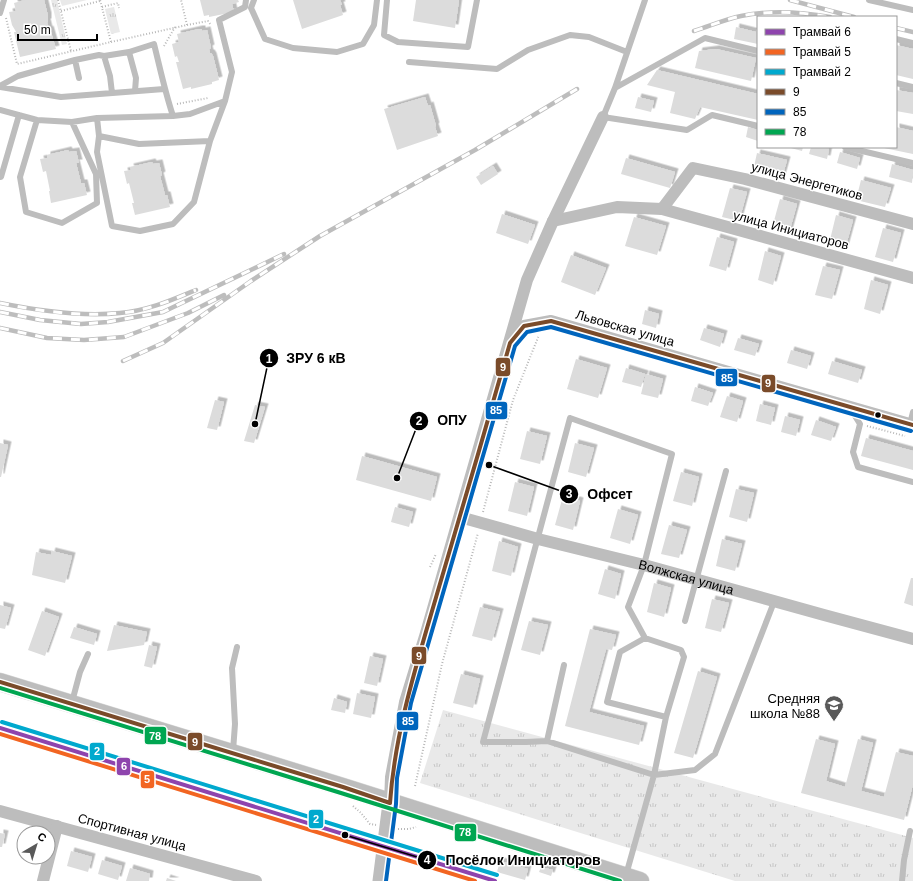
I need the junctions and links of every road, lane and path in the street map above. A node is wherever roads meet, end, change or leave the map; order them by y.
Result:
1 (58, 0) edge
2 (180, 0) edge
3 (246, 0) edge
4 (254, 0) edge
5 (377, 0) edge
6 (387, 0) edge
7 (477, 0) edge
8 (644, 0) edge
9 (869, 0) edge
10 (101, 1) edge
11 (3, 2) edge
12 (102, 7) junction
13 (119, 8) dead end
14 (913, 10) edge
15 (61, 11) junction
16 (0, 13) edge
17 (186, 25) junction
18 (212, 27) dead end
19 (897, 39) edge
20 (111, 42) junction
21 (913, 43) edge
22 (71, 51) junction
23 (757, 51) edge
24 (129, 52) junction
25 (627, 52) junction
26 (104, 56) junction
27 (75, 60) junction
28 (409, 62) dead end
29 (79, 78) dead end
30 (897, 83) edge
31 (0, 87) edge
32 (913, 87) edge
33 (615, 88) junction
34 (164, 89) junction
35 (135, 91) junction
36 (112, 93) junction
37 (208, 98) dead end
38 (226, 101) junction
39 (180, 104) dead end
40 (0, 110) edge
41 (19, 115) junction
42 (172, 116) junction
43 (97, 118) junction
44 (603, 118) junction
45 (37, 120) junction
46 (72, 122) junction
47 (757, 126) edge
48 (99, 136) junction
49 (210, 141) junction
50 (849, 148) edge
51 (913, 163) edge
52 (0, 177) edge
53 (662, 209) junction
54 (553, 221) junction
55 (913, 224) edge
56 (913, 278) edge
57 (542, 329) dead end
58 (510, 343) junction
59 (849, 406) junction
60 (913, 412) edge
61 (860, 424) junction
62 (911, 424) edge
63 (908, 436) dead end
64 (726, 471) dead end
65 (913, 482) edge
66 (460, 517) junction
67 (480, 522) junction
68 (538, 539) junction
69 (644, 565) junction
70 (696, 580) junction
71 (774, 602) junction
72 (684, 621) dead end
73 (645, 638) junction
74 (913, 639) edge
75 (237, 648) dead end
76 (88, 654) dead end
77 (564, 665) dead end
78 (0, 682) edge
79 (71, 704) junction
80 (666, 717) junction
81 (547, 741) junction
82 (233, 754) junction
83 (654, 775) junction
84 (415, 786) dead end
85 (390, 803) junction
86 (0, 811) edge
87 (57, 826) junction
88 (910, 831) dead end
89 (633, 879) edge
90 (42, 881) edge
91 (256, 881) edge
92 (380, 881) edge
93 (902, 881) edge

1 - 15 path
2 - 17 path
3 - 38 lane
4 - 5 lane
6 - 7 lane
8 - 25 lane
9 - 14 lane
10 - 12 path
10 - 15 path
11 - 16 lane
11 - 22 path
12 - 13 path
12 - 20 path
15 - 22 path
17 - 18 path
17 - 20 path
19 - 21 lane
20 - 22 path
23 - 33 lane
24 - 26 lane
24 - 34 lane
24 - 35 lane
25 - 28 lane
25 - 33 lane
26 - 27 lane
26 - 36 lane
27 - 29 lane
27 - 31 lane
30 - 32 lane
31 - 36 lane
33 - 44 lane
34 - 35 lane
34 - 42 lane
35 - 36 lane
37 - 39 path
38 - 42 lane
38 - 49 lane
40 - 41 lane
41 - 45 lane
41 - 52 lane
42 - 43 lane
43 - 46 lane
43 - 48 lane
44 - 47 lane
44 - 54 street
45 - 46 lane
45 - 46 lane
48 - 49 lane
48 - 49 lane
50 - 51 lane
53 - 54 street, улица Инициаторов
53 - 55 street, улица Энергетиков
53 - 56 street, улица Инициаторов
54 - 58 street
57 - 67 path
58 - 59 street, Львовская улица
58 - 66 street, Львовская улица
59 - 61 lane
59 - 62 street, Львовская улица
60 - 62 lane
61 - 63 path
61 - 65 lane
64 - 70 lane
66 - 67 street, Волжская улица
66 - 85 street, Львовская улица
67 - 68 street, Волжская улица
67 - 84 path
68 - 69 street, Волжская улица
68 - 69 lane
68 - 81 lane
69 - 70 street, Волжская улица
69 - 73 lane
70 - 71 street, Волжская улица
70 - 72 lane
71 - 74 street, Волжская улица
71 - 83 lane
73 - 80 lane
73 - 80 lane
75 - 82 lane
76 - 79 lane
77 - 81 lane
78 - 79 main road
79 - 82 main road
80 - 83 lane
81 - 83 lane
82 - 85 main road
83 - 89 lane
85 - 89 main road
85 - 92 street
86 - 87 street, Спортивная улица
87 - 90 street
87 - 91 street, Спортивная улица
88 - 93 lane

